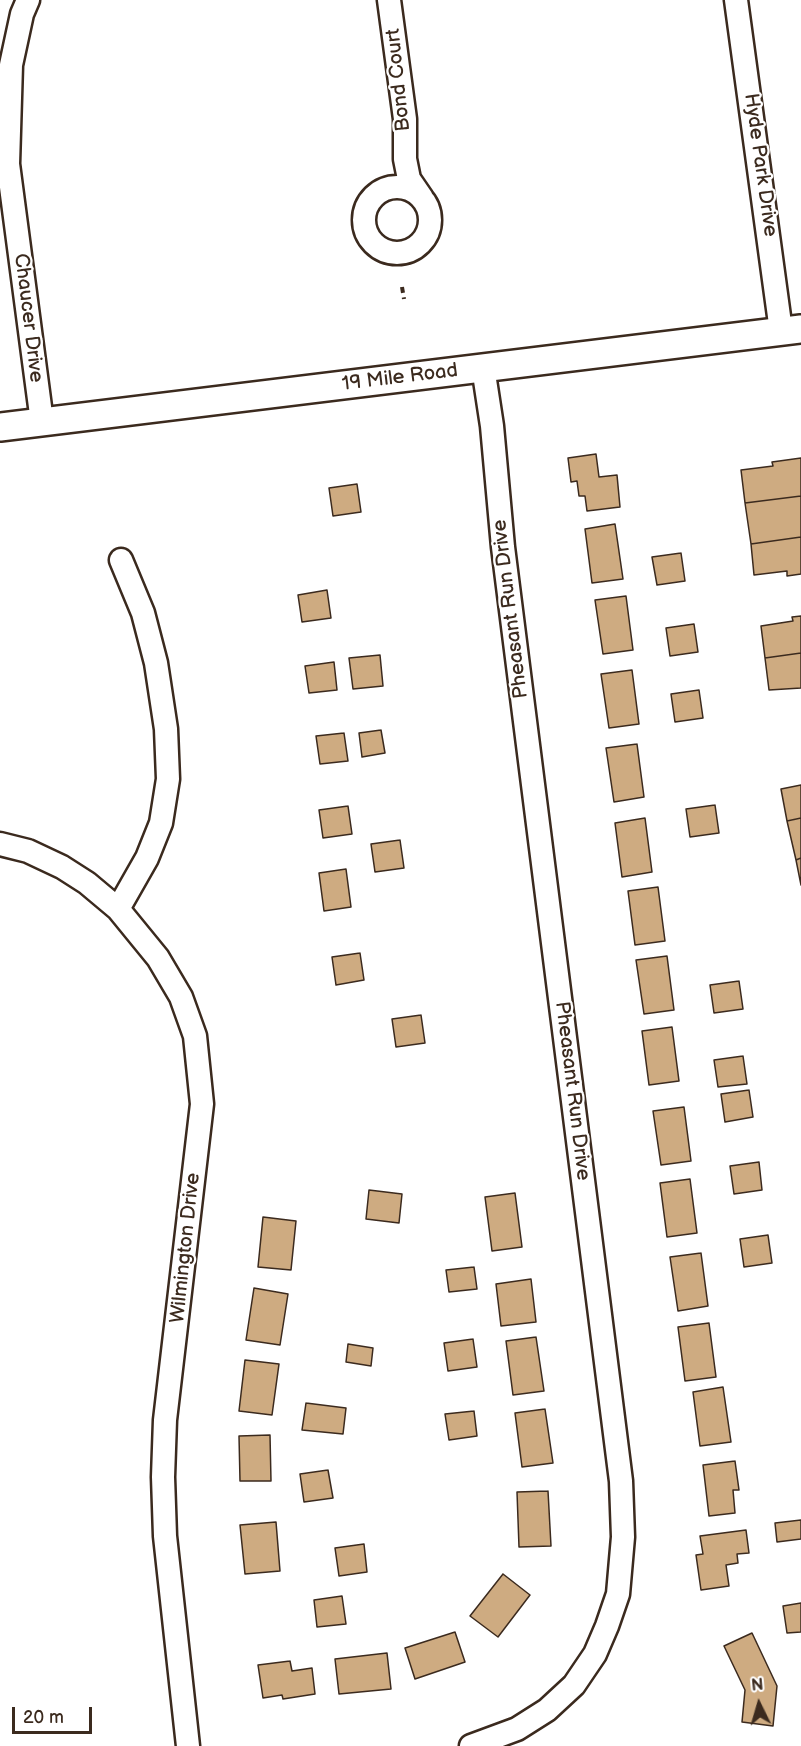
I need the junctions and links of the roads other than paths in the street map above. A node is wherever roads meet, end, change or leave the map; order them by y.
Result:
1 (28, 0) edge
2 (389, 0) edge
3 (736, 0) edge
4 (405, 159) junction
5 (381, 191) junction
6 (422, 198) junction
7 (791, 330) edge
8 (483, 368) junction
9 (42, 422) junction
10 (0, 427) edge
11 (121, 560) dead end
12 (0, 844) edge
13 (118, 909) junction
14 (188, 1746) edge
15 (471, 1746) edge

1 - 9 street, Chaucer Drive
2 - 4 street, Bond Court
3 - 7 street, Hyde Park Drive
4 - 5 street, Bond Court
4 - 6 street, Bond Court
5 - 6 street
5 - 6 street, Bond Court
7 - 8 street, 19 Mile Road
8 - 9 street, 19 Mile Road
8 - 15 street, Pheasant Run Drive
9 - 10 street, 19 Mile Road
11 - 13 street
12 - 13 street, Wilmington Drive
13 - 14 street, Wilmington Drive

